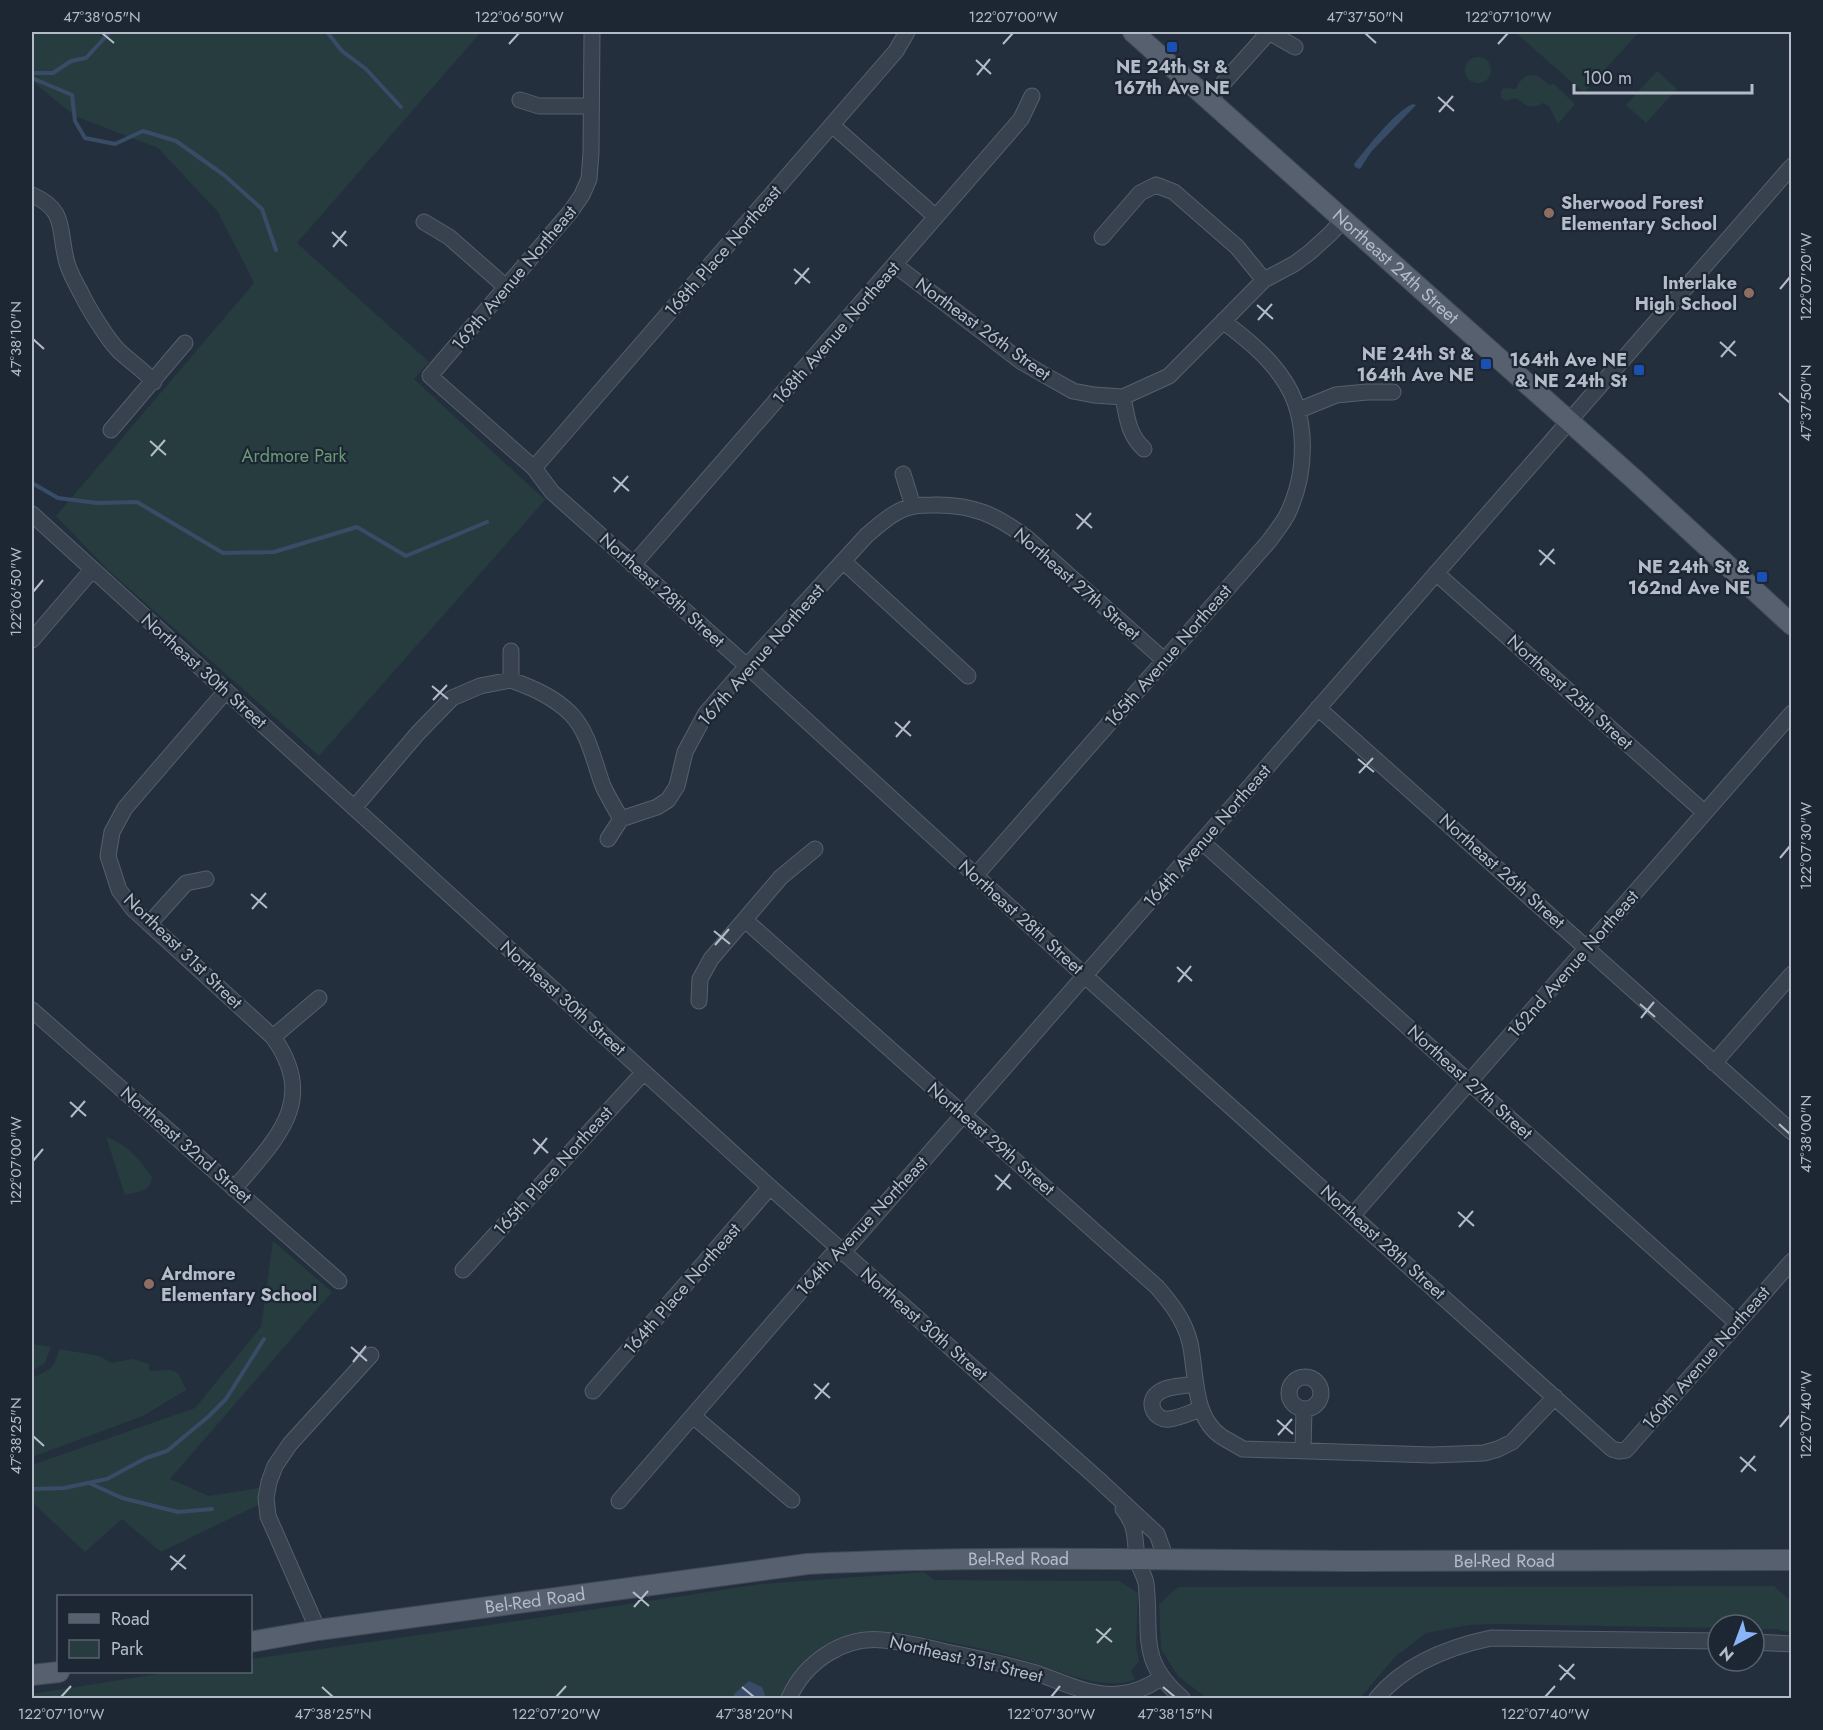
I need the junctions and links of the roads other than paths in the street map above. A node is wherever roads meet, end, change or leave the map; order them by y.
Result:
1 (592, 32) edge
2 (907, 32) edge
3 (1133, 32) edge
4 (1269, 32) edge
5 (1295, 47) dead end
6 (1032, 96) dead end
7 (1209, 99) junction
8 (520, 100) dead end
9 (590, 106) junction
10 (832, 125) junction
11 (1791, 165) edge
12 (32, 195) edge
13 (936, 217) junction
14 (1343, 220) junction
15 (424, 222) dead end
16 (1102, 237) dead end
17 (895, 265) junction
18 (1264, 280) junction
19 (506, 287) junction
20 (1223, 321) junction
21 (185, 344) dead end
22 (430, 376) joint
23 (154, 382) junction
24 (1394, 392) dead end
25 (1123, 397) junction
26 (1299, 410) junction
27 (1568, 422) junction
28 (111, 430) dead end
29 (1144, 449) dead end
30 (534, 468) junction
31 (903, 474) dead end
32 (913, 506) junction
33 (32, 514) edge
34 (843, 561) junction
35 (633, 565) junction
36 (92, 570) junction
37 (1436, 573) junction
38 (1791, 625) edge
39 (32, 640) edge
40 (511, 651) dead end
41 (1164, 660) junction
42 (747, 666) junction
43 (968, 676) dead end
44 (511, 680) junction
45 (225, 692) junction
46 (1318, 708) junction
47 (1791, 713) edge
48 (354, 808) junction
49 (1704, 812) junction
50 (621, 819) junction
51 (608, 839) dead end
52 (1202, 842) junction
53 (815, 849) dead end
54 (976, 875) junction
55 (206, 879) dead end
56 (746, 920) junction
57 (149, 924) junction
58 (1587, 948) junction
59 (1791, 974) edge
60 (1084, 975) junction
61 (319, 998) dead end
62 (699, 1001) dead end
63 (32, 1010) edge
64 (273, 1036) junction
65 (1714, 1063) junction
66 (644, 1072) junction
67 (1469, 1081) junction
68 (964, 1115) junction
69 (1791, 1132) edge
70 (770, 1187) junction
71 (234, 1189) junction
72 (1353, 1215) junction
73 (843, 1252) junction
74 (1791, 1262) edge
75 (463, 1270) dead end
76 (339, 1281) dead end
77 (1737, 1323) junction
78 (371, 1355) dead end
79 (1195, 1384) junction
80 (593, 1391) dead end
81 (1555, 1397) junction
82 (1201, 1409) junction
83 (1304, 1409) dead end
84 (693, 1416) junction
85 (1303, 1450) junction
86 (1619, 1451) joint
87 (1098, 1479) junction
88 (792, 1500) dead end
89 (619, 1501) dead end
90 (1137, 1560) junction
91 (1166, 1560) junction
92 (1791, 1560) edge
93 (318, 1630) junction
94 (1706, 1641) edge
95 (252, 1642) edge
96 (1766, 1643) edge
97 (1791, 1644) edge
98 (57, 1671) edge
99 (32, 1675) edge
100 (1161, 1678) junction
101 (789, 1698) edge
102 (1182, 1698) edge
103 (1377, 1698) edge

1 - 9 street, 169th Avenue Northeast
2 - 10 street, 168th Place Northeast
3 - 7 main road, Northeast 24th Street
4 - 5 street
4 - 7 street
6 - 13 street, 168th Avenue Northeast
7 - 14 main road, Northeast 24th Street
8 - 9 street
9 - 19 street, 169th Avenue Northeast
10 - 13 street
10 - 30 street, 168th Place Northeast
11 - 27 street, 164th Avenue Northeast
12 - 23 street
13 - 17 street, 168th Avenue Northeast
14 - 18 street
14 - 27 main road, Northeast 24th Street
15 - 19 street
16 - 18 street
17 - 25 street, Northeast 26th Street
17 - 35 street, 168th Avenue Northeast
18 - 20 street
19 - 22 street, 169th Avenue Northeast
20 - 25 street
20 - 26 street
21 - 23 street
22 - 30 street, Northeast 28th Street
23 - 28 street
24 - 26 street
25 - 29 street
26 - 41 street, 165th Avenue Northeast
27 - 37 street, 164th Avenue Northeast
27 - 38 main road, Northeast 24th Street
30 - 35 street, Northeast 28th Street
31 - 32 street
32 - 34 street, 167th Avenue Northeast
32 - 41 street, Northeast 27th Street
33 - 36 street, Northeast 30th Street
34 - 42 street, 167th Avenue Northeast
34 - 43 street
35 - 42 street, Northeast 28th Street
36 - 39 street
36 - 45 street, Northeast 30th Street
37 - 46 street, 164th Avenue Northeast
37 - 49 street, Northeast 25th Street
40 - 44 street
41 - 54 street, 165th Avenue Northeast
42 - 50 street, 167th Avenue Northeast
42 - 54 street, Northeast 28th Street
44 - 48 street
44 - 50 street
45 - 48 street, Northeast 30th Street
45 - 57 street, Northeast 31st Street
46 - 52 street, 164th Avenue Northeast
46 - 58 street, Northeast 26th Street
47 - 49 street, 162nd Avenue Northeast
48 - 66 street, Northeast 30th Street
49 - 58 street, 162nd Avenue Northeast
50 - 51 street
52 - 60 street, 164th Avenue Northeast
52 - 67 street, Northeast 27th Street
53 - 56 street
54 - 60 street, Northeast 28th Street
55 - 57 street
56 - 62 street
56 - 68 street, Northeast 29th Street
57 - 64 street, Northeast 31st Street
58 - 65 street, Northeast 26th Street
58 - 67 street, 162nd Avenue Northeast
59 - 65 street
60 - 68 street, 164th Avenue Northeast
60 - 72 street, Northeast 28th Street
61 - 64 street
63 - 71 street, Northeast 32nd Street
64 - 71 street
65 - 69 street, Northeast 26th Street
66 - 70 street, Northeast 30th Street
66 - 75 street, 165th Place Northeast
67 - 72 street, 162nd Avenue Northeast
67 - 77 street, Northeast 27th Street
68 - 73 street, 164th Avenue Northeast
68 - 79 street, Northeast 29th Street
70 - 73 street, Northeast 30th Street
70 - 80 street, 164th Place Northeast
71 - 76 street, Northeast 32nd Street
72 - 81 street, Northeast 28th Street
73 - 84 street, 164th Avenue Northeast
73 - 87 street, Northeast 30th Street
74 - 77 street, 160th Avenue Northeast
77 - 86 street, 160th Avenue Northeast
78 - 93 street
79 - 82 street, Northeast 29th Street
79 - 82 street
81 - 85 street
81 - 86 street, Northeast 28th Street
82 - 85 street, Northeast 29th Street
83 - 85 street
84 - 88 street
84 - 89 street, 164th Avenue Northeast
87 - 90 street, Northeast 30th Street
87 - 91 street, Northeast 30th Street
90 - 91 main road, Bel-Red Road
90 - 93 main road, Bel-Red Road
90 - 100 street, Northeast 30th Street
91 - 92 main road, Bel-Red Road
93 - 95 main road, Bel-Red Road
94 - 103 street
96 - 97 street
98 - 99 main road
100 - 101 street, Northeast 31st Street
100 - 102 street

